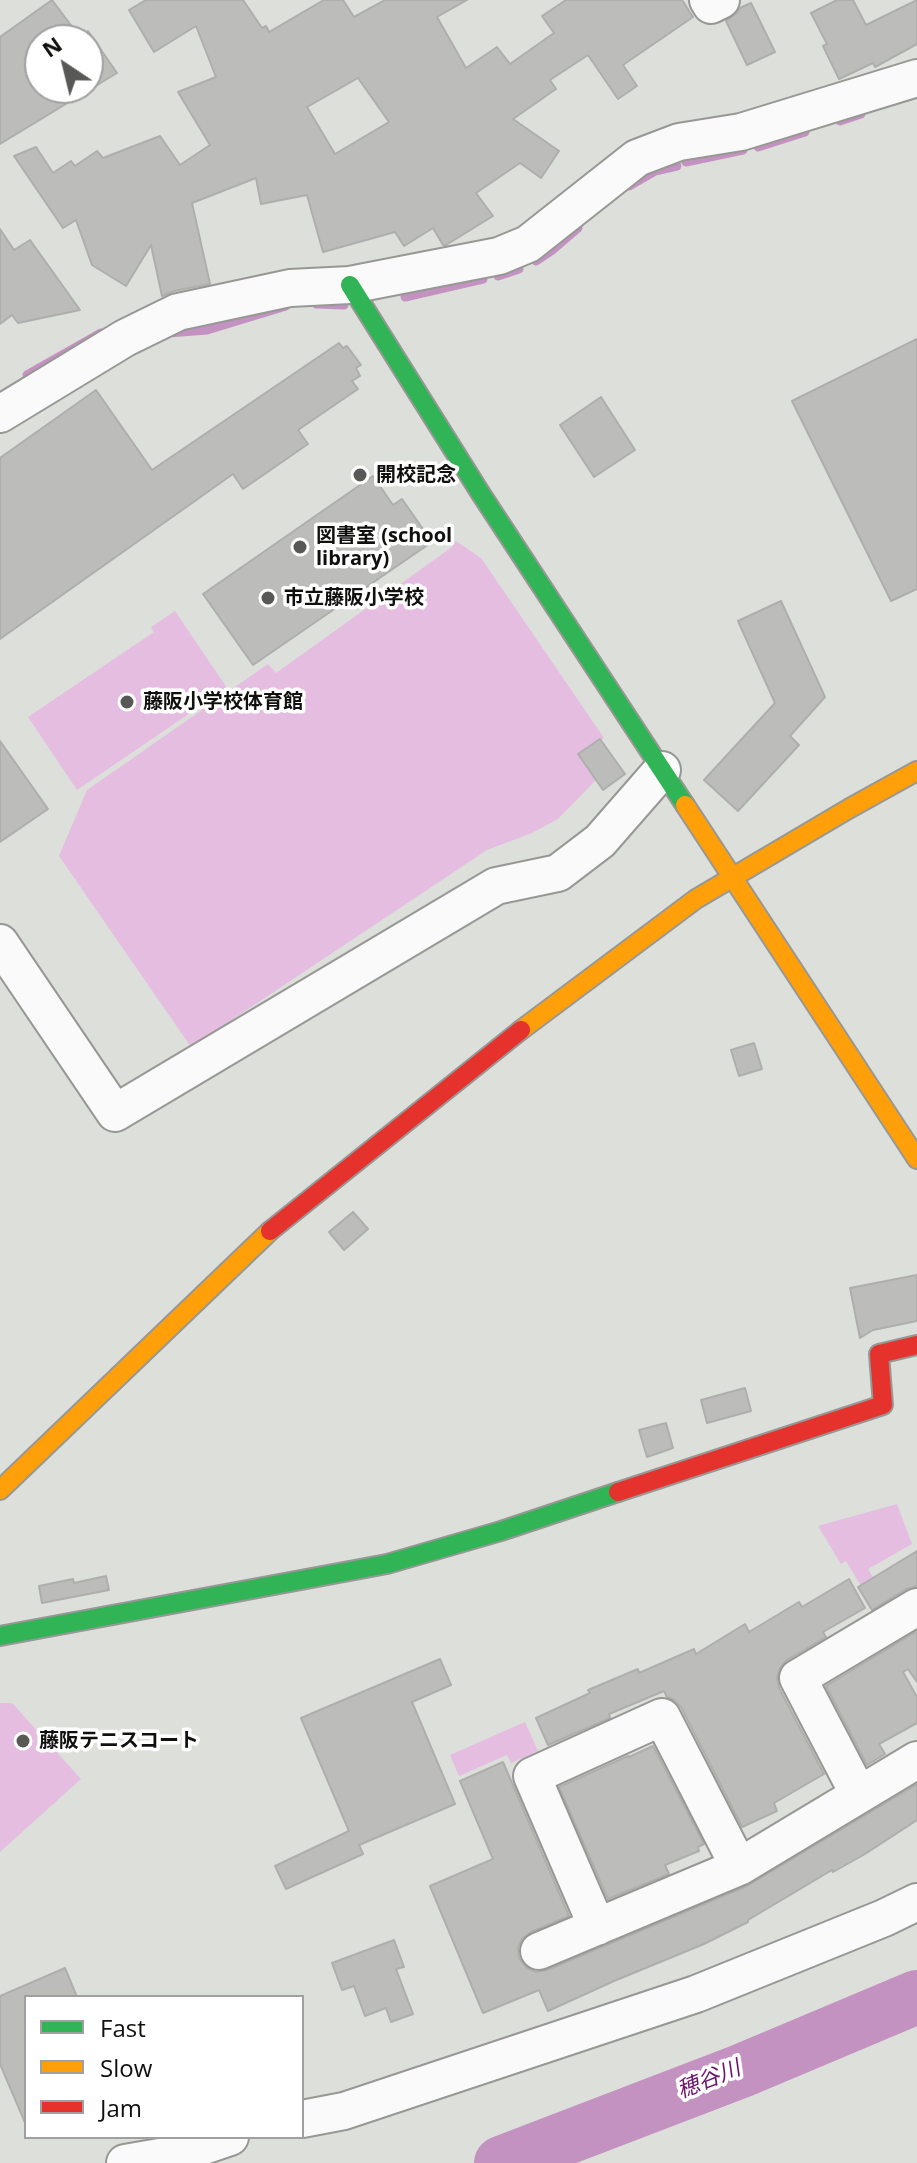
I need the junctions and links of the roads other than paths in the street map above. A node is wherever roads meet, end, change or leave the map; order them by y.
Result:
1 (708, 0) edge
2 (721, 0) edge
3 (917, 78) edge
4 (350, 285) junction
5 (0, 414) edge
6 (662, 770) junction
7 (917, 771) edge
8 (731, 878) junction
9 (0, 943) edge
10 (917, 1159) edge
11 (917, 1345) edge
12 (0, 1490) edge
13 (917, 1607) edge
14 (0, 1636) edge
15 (917, 1760) edge
16 (859, 1795) junction
17 (739, 1867) junction
18 (917, 1902) edge
19 (597, 1927) junction
20 (539, 1951) dead end
21 (304, 2119) edge
22 (224, 2139) edge
23 (125, 2163) edge

1 - 2 street
3 - 4 street
4 - 5 street
4 - 6 street
6 - 8 street
6 - 9 street
7 - 8 street
8 - 10 street
8 - 12 street
11 - 14 street
13 - 16 street
15 - 16 street
16 - 17 street
17 - 19 street
17 - 19 street
18 - 21 street
19 - 20 street
22 - 23 street

